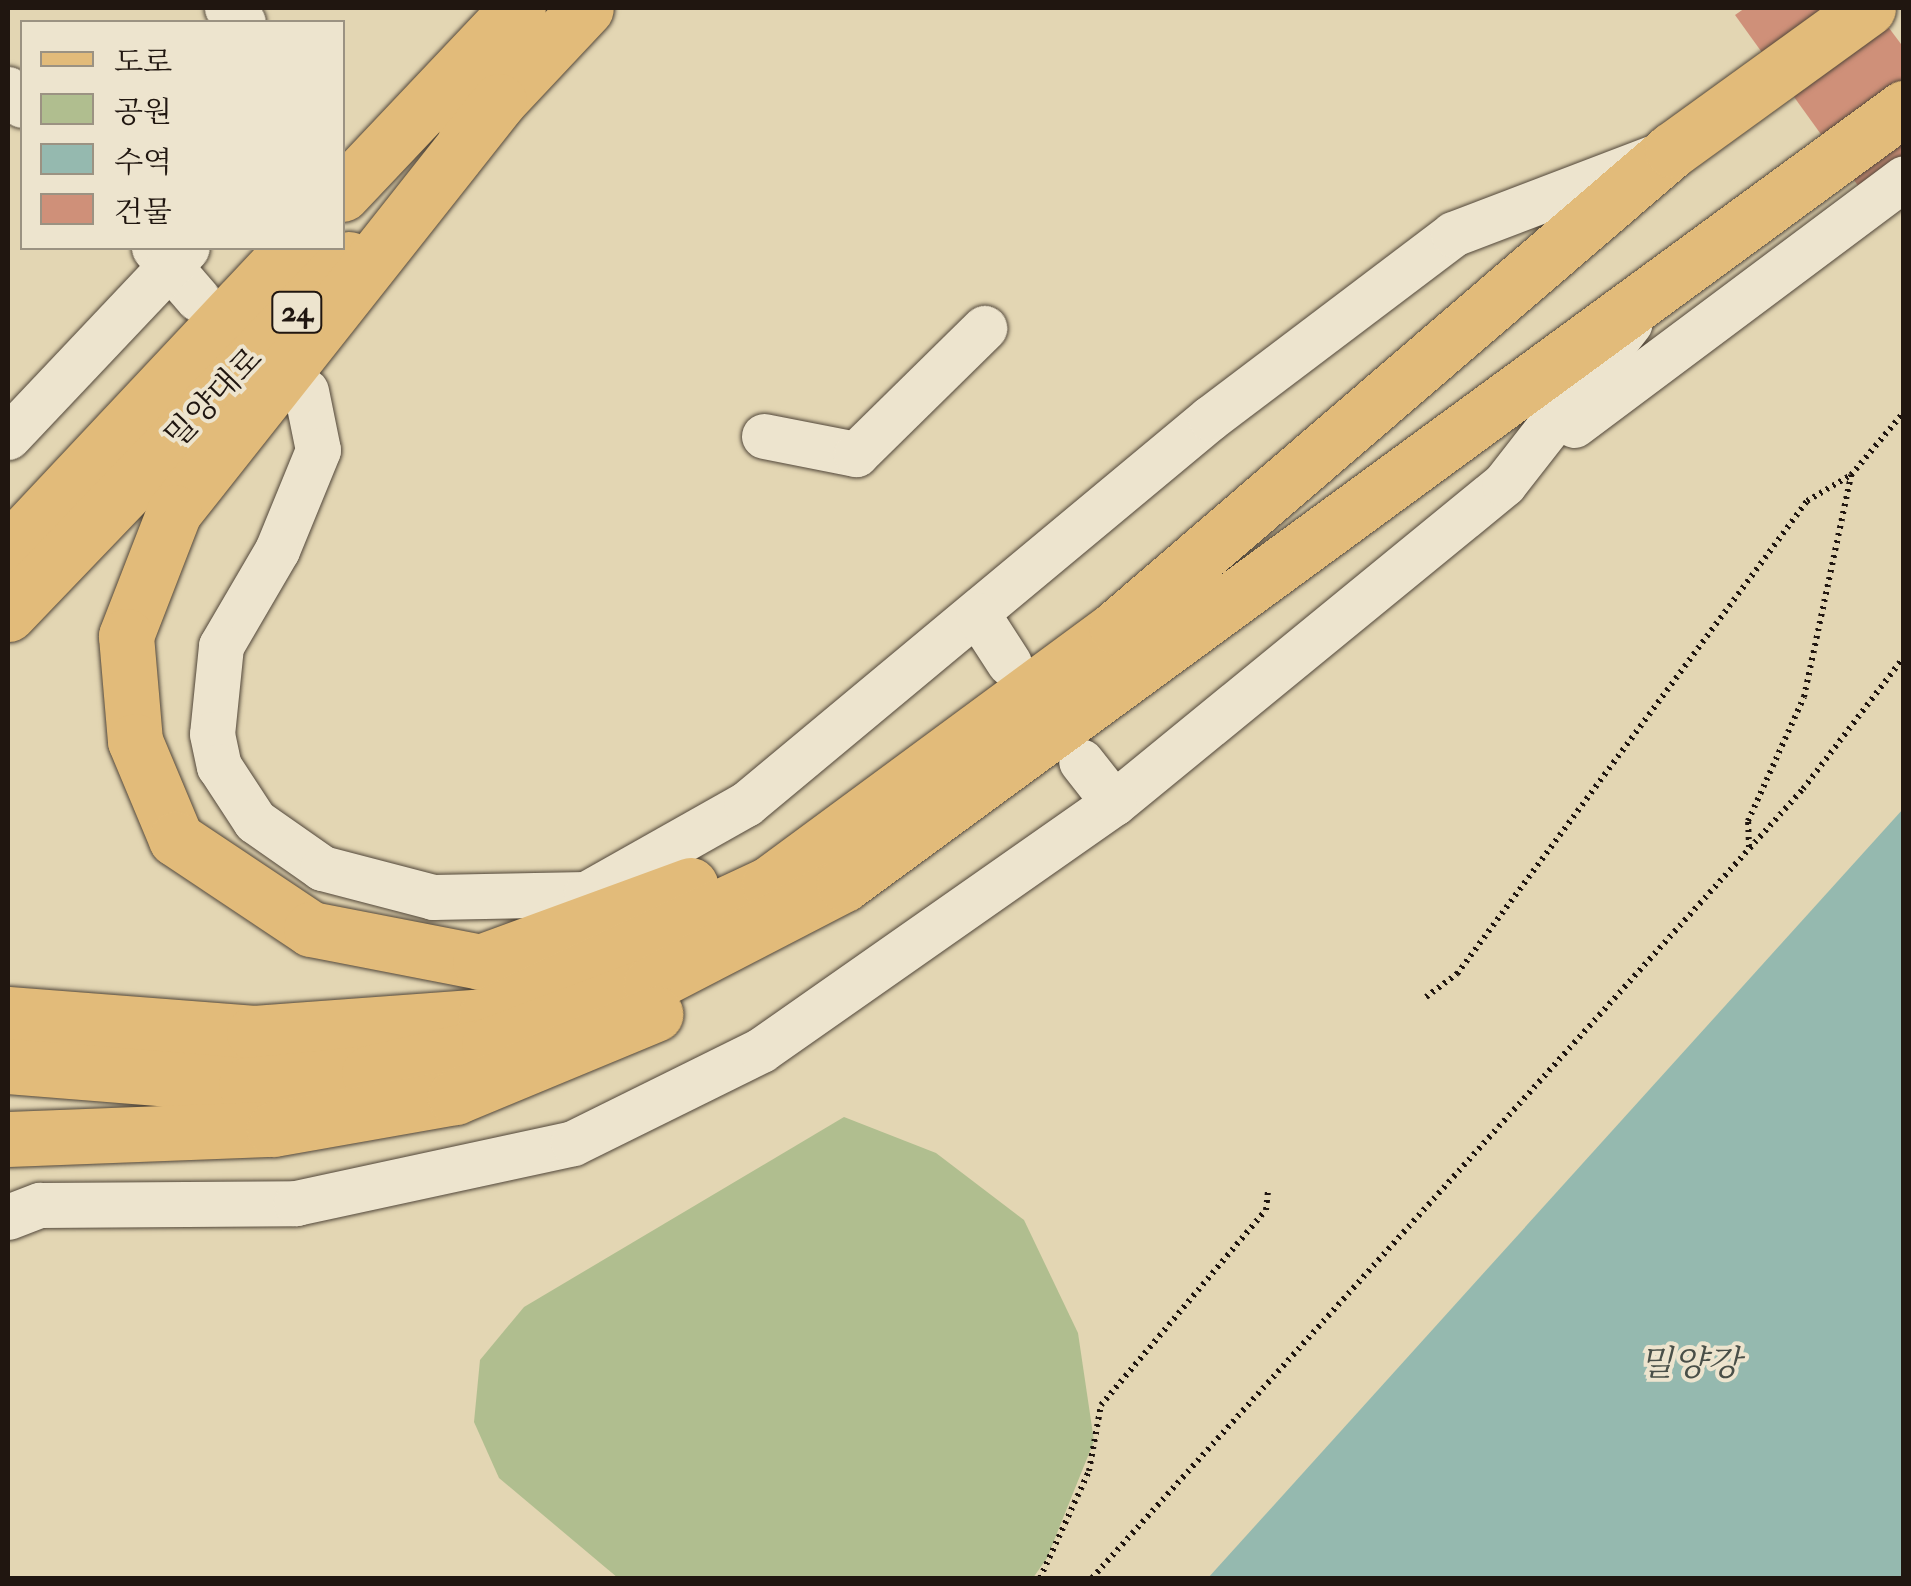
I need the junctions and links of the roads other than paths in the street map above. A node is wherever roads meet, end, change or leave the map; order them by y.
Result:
1 (518, 8) edge
2 (586, 8) edge
3 (1868, 8) edge
4 (499, 102) junction
5 (1904, 108) edge
6 (1672, 150) junction
7 (1904, 178) edge
8 (345, 191) edge
9 (290, 250) edge
10 (177, 265) edge
11 (1650, 297) junction
12 (984, 328) dead end
13 (306, 390) dead end
14 (764, 436) dead end
15 (8, 437) edge
16 (1504, 484) junction
17 (8, 551) edge
18 (8, 614) edge
19 (978, 615) junction
20 (1009, 662) dead end
21 (1081, 761) dead end
22 (1114, 803) junction
23 (848, 827) junction
24 (844, 884) junction
25 (8, 1014) edge
26 (8, 1066) edge
27 (8, 1139) edge
28 (8, 1217) edge

1 - 8 main road
2 - 4 main road, 밀양대로 / 24
3 - 6 main road
4 - 18 main road, 밀양대로 / 24
4 - 23 main road
5 - 11 main road
6 - 19 street
6 - 23 main road
7 - 16 street
9 - 17 main road, 밀양대로 / 24
10 - 15 street
11 - 16 street
11 - 24 main road
12 - 14 street
13 - 19 street
16 - 22 street
19 - 20 street
21 - 22 street
22 - 28 street
23 - 25 main road
24 - 26 main road
24 - 27 main road

